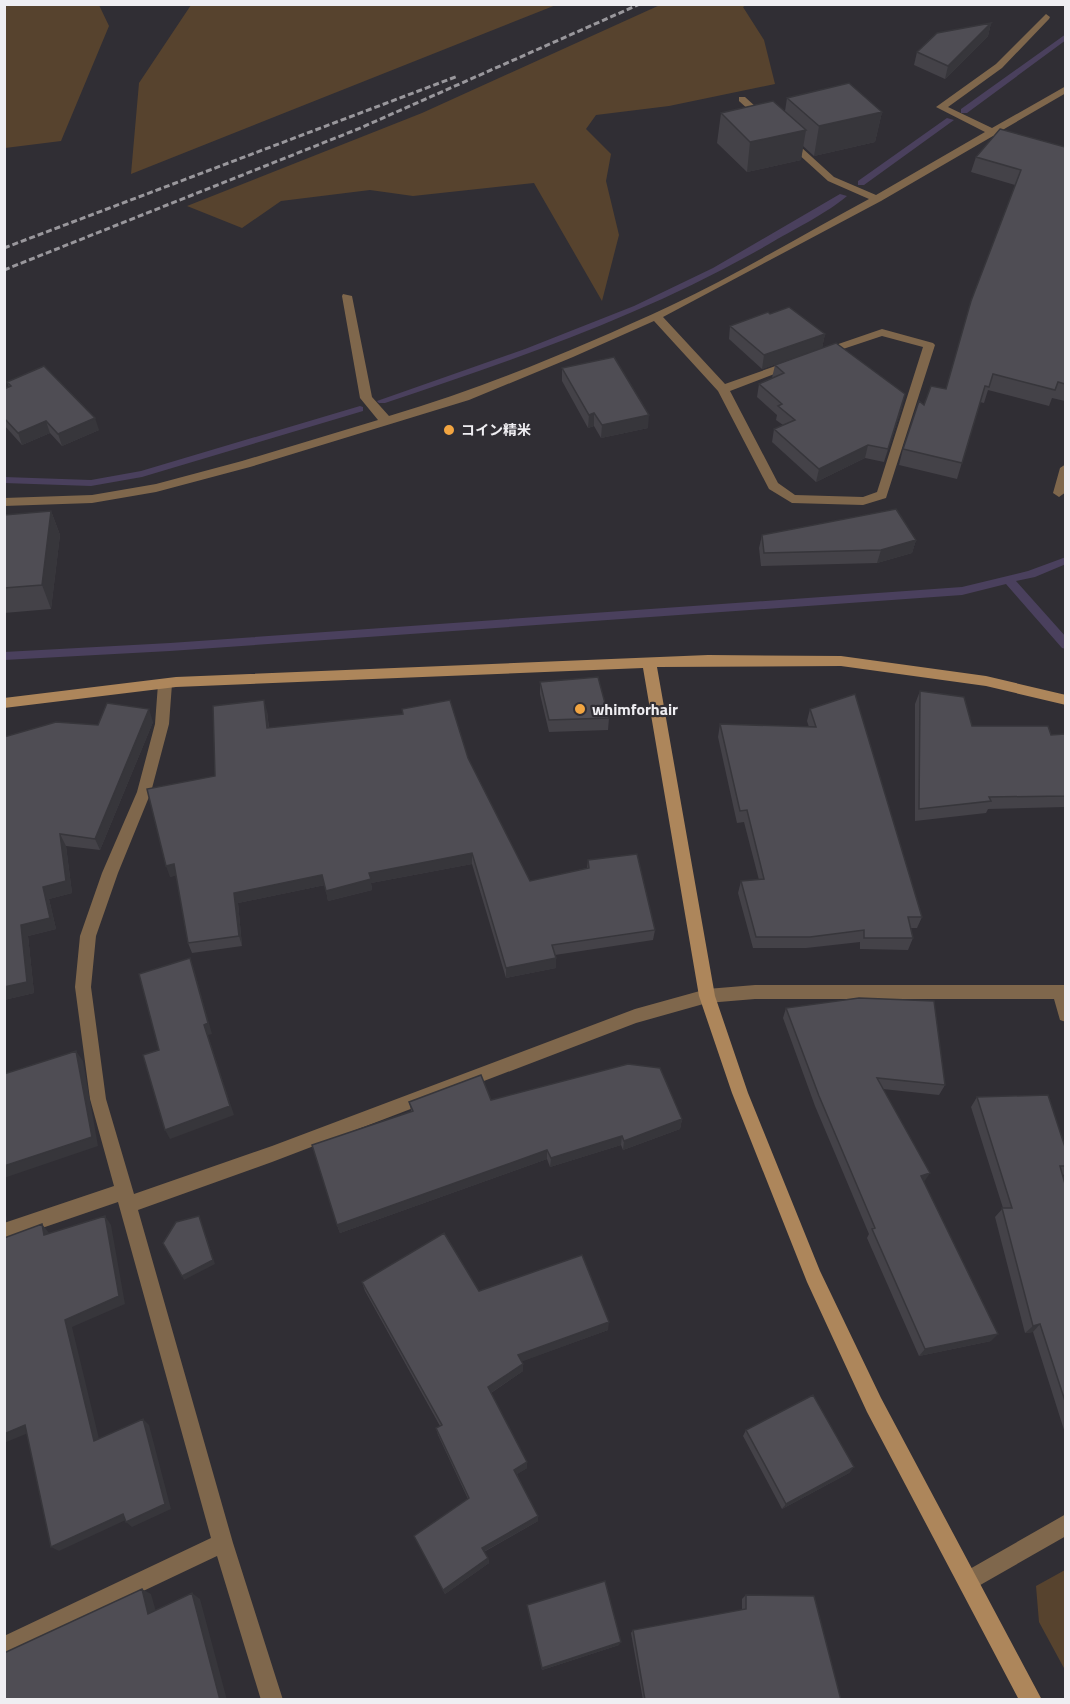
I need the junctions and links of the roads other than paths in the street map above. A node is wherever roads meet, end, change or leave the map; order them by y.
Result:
1 (1046, 17) dead end
2 (1065, 89) edge
3 (742, 99) dead end
4 (991, 132) junction
5 (1004, 136) edge
6 (877, 199) junction
7 (347, 296) dead end
8 (657, 316) junction
9 (723, 388) junction
10 (386, 421) junction
11 (1065, 468) edge
12 (1059, 493) dead end
13 (4, 502) edge
14 (649, 661) junction
15 (165, 684) junction
16 (1065, 700) edge
17 (4, 703) edge
18 (1063, 992) edge
19 (707, 996) junction
20 (1065, 1015) edge
21 (126, 1198) junction
22 (4, 1232) edge
23 (1065, 1524) edge
24 (223, 1543) junction
25 (968, 1581) junction
26 (4, 1647) edge
27 (272, 1700) edge
28 (1031, 1700) edge

1 - 4 street
2 - 4 street
3 - 6 street
4 - 5 street
4 - 6 street
6 - 8 street
7 - 10 street
8 - 9 street
8 - 10 street
9 - 9 street
10 - 13 street
11 - 12 street
14 - 15 street
14 - 16 street
14 - 19 street
15 - 17 street
15 - 21 street
18 - 19 street
18 - 20 street
19 - 21 street
19 - 25 street
21 - 22 street
21 - 24 street
23 - 25 street
24 - 26 street
24 - 27 street
25 - 28 street

